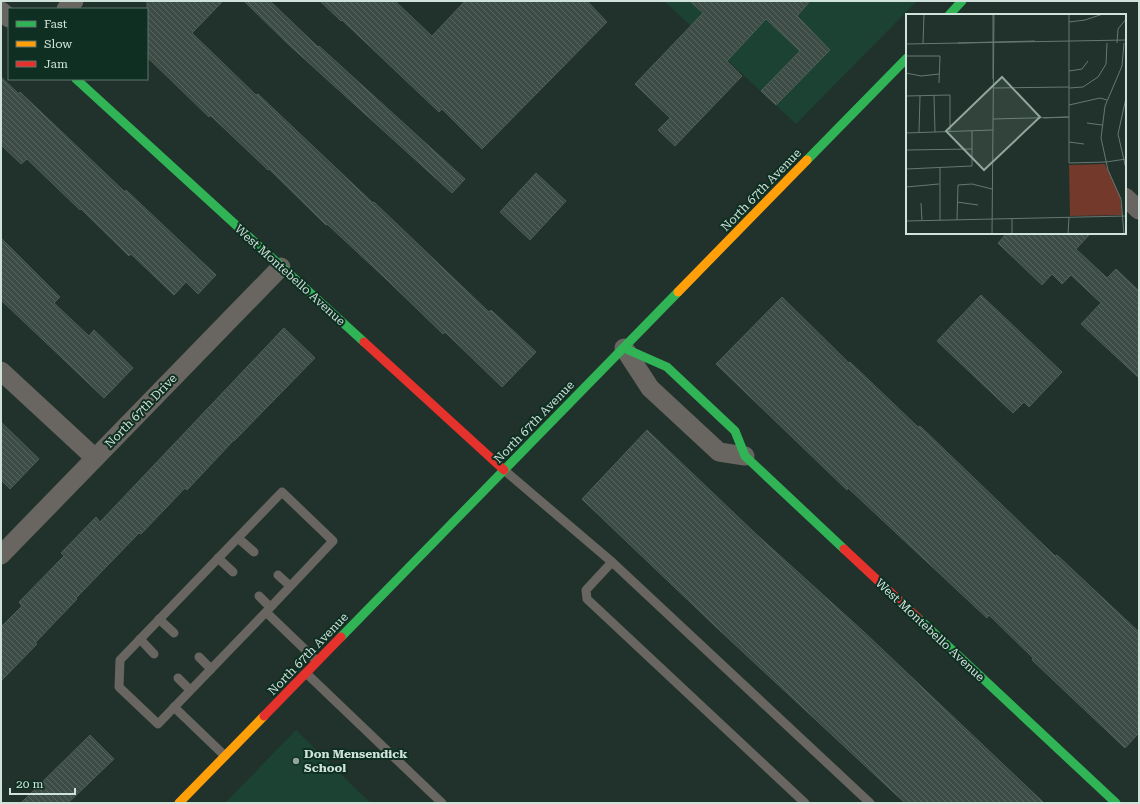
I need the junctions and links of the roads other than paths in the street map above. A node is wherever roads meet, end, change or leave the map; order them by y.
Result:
1 (962, 1) edge
2 (950, 14) edge
3 (906, 59) edge
4 (77, 80) edge
5 (1126, 198) edge
6 (1139, 210) edge
7 (281, 267) junction
8 (624, 348) junction
9 (1, 371) edge
10 (745, 456) junction
11 (95, 458) junction
12 (504, 470) junction
13 (238, 538) junction
14 (254, 552) dead end
15 (1, 555) edge
16 (218, 558) junction
17 (612, 562) junction
18 (233, 572) dead end
19 (278, 575) dead end
20 (290, 586) junction
21 (259, 596) dead end
22 (268, 610) junction
23 (159, 619) junction
24 (174, 633) dead end
25 (140, 639) junction
26 (154, 654) dead end
27 (199, 657) dead end
28 (317, 661) junction
29 (211, 669) junction
30 (306, 672) junction
31 (178, 678) dead end
32 (190, 690) junction
33 (174, 707) junction
34 (225, 756) junction
35 (179, 803) edge
36 (442, 803) edge
37 (805, 803) edge
38 (870, 803) edge
39 (1116, 803) edge

1 - 2 street
3 - 8 street, North 67th Avenue
4 - 7 street, West Montebello Avenue
5 - 6 street
7 - 11 street, North 67th Drive
7 - 12 street, West Montebello Avenue
8 - 10 street, West Montebello Avenue
8 - 10 street
8 - 12 street, North 67th Avenue
9 - 11 street
10 - 39 street, West Montebello Avenue
11 - 15 street, North 67th Drive
12 - 17 lane
12 - 28 street, North 67th Avenue
13 - 14 lane
13 - 16 lane
13 - 20 lane
16 - 18 lane
16 - 23 lane
17 - 37 lane
17 - 38 lane
19 - 20 lane
20 - 22 lane
21 - 22 lane
22 - 28 lane
22 - 29 lane
23 - 24 lane
23 - 25 lane
25 - 26 lane
25 - 33 lane
27 - 29 lane
28 - 30 street, North 67th Avenue
29 - 32 lane
30 - 34 street, North 67th Avenue
30 - 36 lane
31 - 32 lane
32 - 33 lane
33 - 34 lane
34 - 35 street, North 67th Avenue

